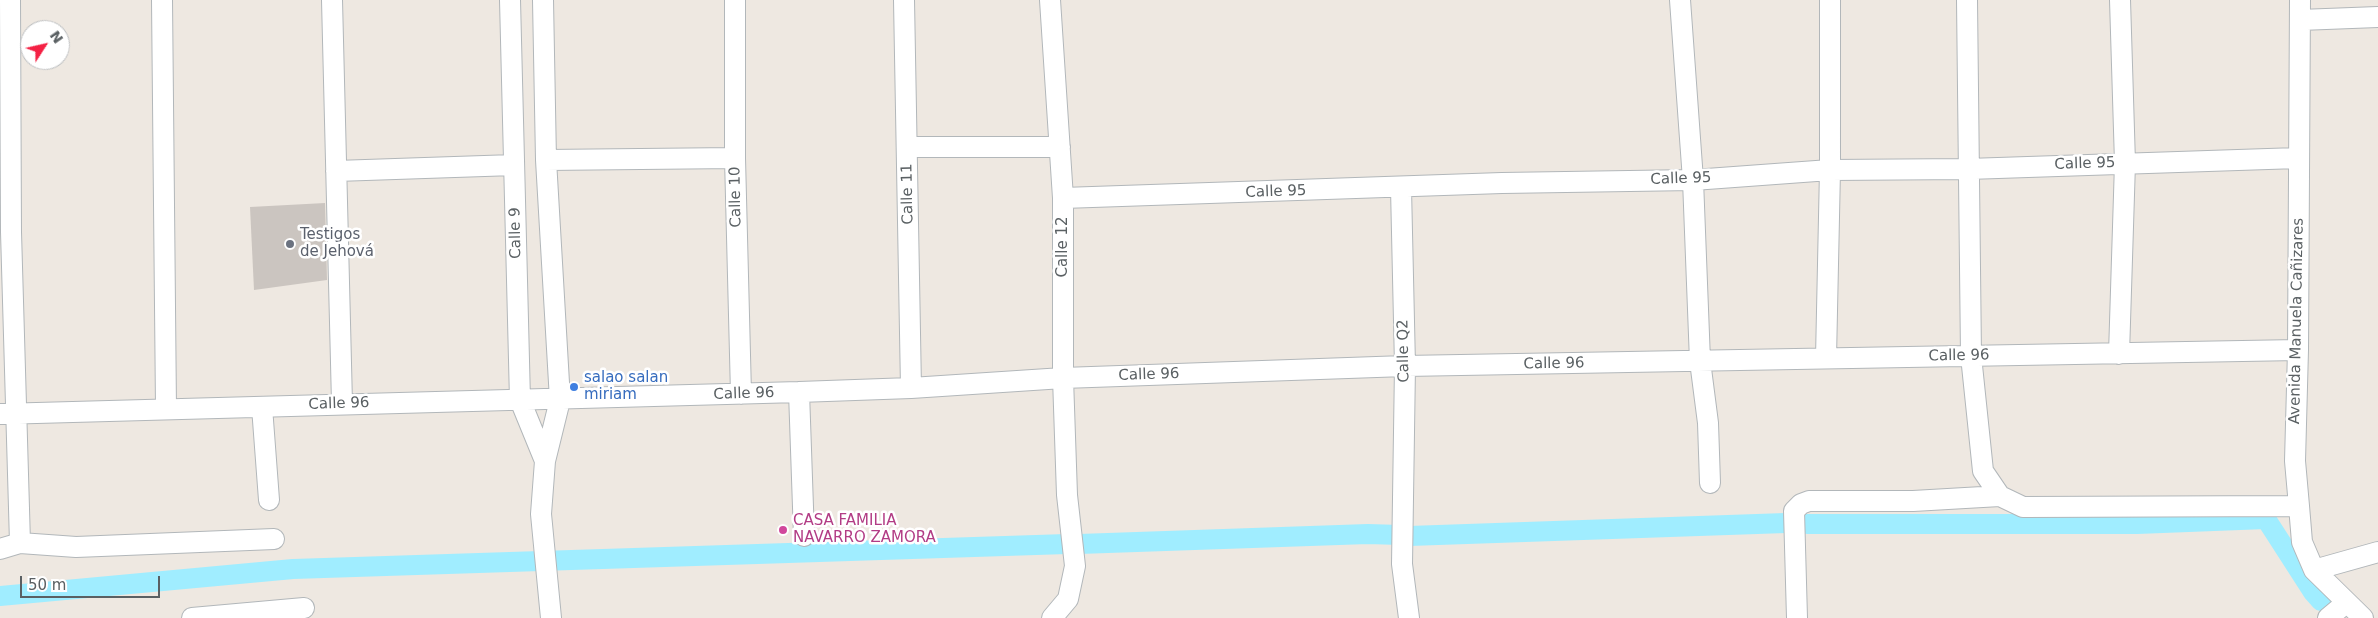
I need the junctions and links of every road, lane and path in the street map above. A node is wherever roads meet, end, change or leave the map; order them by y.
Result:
1 (10, 0) edge
2 (162, 0) edge
3 (332, 0) edge
4 (510, 0) edge
5 (543, 0) edge
6 (735, 0) edge
7 (904, 0) edge
8 (1050, 0) edge
9 (1680, 0) edge
10 (1830, 0) edge
11 (1968, 0) edge
12 (2120, 0) edge
13 (2300, 0) edge
14 (2378, 17) edge
15 (2300, 20) junction
16 (907, 147) junction
17 (1060, 147) junction
18 (735, 158) junction
19 (2298, 158) junction
20 (546, 160) junction
21 (2125, 163) junction
22 (514, 165) junction
23 (1968, 169) junction
24 (1830, 170) junction
25 (336, 171) junction
26 (1693, 180) junction
27 (1401, 188) junction
28 (1063, 198) junction
29 (5, 232) edge
30 (2298, 350) junction
31 (2119, 354) junction
32 (1971, 356) junction
33 (1826, 358) junction
34 (1700, 361) junction
35 (1405, 366) junction
36 (1063, 378) junction
37 (911, 388) junction
38 (798, 392) junction
39 (741, 394) junction
40 (520, 400) junction
41 (560, 400) junction
42 (342, 403) junction
43 (262, 407) junction
44 (166, 408) junction
45 (8, 414) edge
46 (545, 461) junction
47 (1710, 483) dead end
48 (2000, 496) junction
49 (269, 500) dead end
50 (2299, 506) junction
51 (804, 536) dead end
52 (274, 540) dead end
53 (20, 543) junction
54 (0, 550) edge
55 (2378, 552) edge
56 (2314, 570) junction
57 (2346, 603) junction
58 (304, 608) dead end
59 (550, 608) edge
60 (192, 618) edge
61 (1052, 618) edge
62 (1409, 618) edge
63 (1797, 618) edge
64 (2328, 618) edge
65 (2363, 618) edge

1 - 29 street
2 - 44 street
3 - 25 street
4 - 22 street, Calle 9
5 - 20 street, Calle 9
6 - 18 street, Calle 10
7 - 16 street, Calle 11
8 - 17 street, Calle 12
9 - 26 street
10 - 24 street
11 - 23 street
12 - 21 street
13 - 15 street, Avenida Manuela Cañizares
14 - 15 street
15 - 19 street, Avenida Manuela Cañizares
16 - 17 street
16 - 37 street, Calle 11
17 - 28 street, Calle 12
18 - 20 street
18 - 39 street, Calle 10
19 - 21 street, Calle 95
19 - 30 street, Avenida Manuela Cañizares
20 - 41 street, Calle 9
21 - 23 street, Calle 95
21 - 31 street
22 - 25 street
22 - 40 street, Calle 9
23 - 24 street, Calle 95
23 - 32 street
24 - 26 street, Calle 95
24 - 33 street
25 - 42 street
26 - 27 street, Calle 95
26 - 34 street
27 - 28 street, Calle 95
27 - 35 street, Calle Q2
28 - 36 street, Calle 12
29 - 45 street
30 - 31 street, Calle 96
30 - 50 street, Avenida Manuela Cañizares
31 - 32 street, Calle 96
32 - 33 street, Calle 96
32 - 48 street
33 - 34 street, Calle 96
34 - 35 street, Calle 96
34 - 47 street
35 - 36 street, Calle 96
35 - 62 street, Calle Q2
36 - 37 street, Calle 96
36 - 61 street, Calle 12
37 - 38 street, Calle 96
38 - 39 street, Calle 96
38 - 51 street
39 - 41 street, Calle 96
40 - 41 street, Calle 96
40 - 42 street, Calle 96
40 - 46 street, Calle 9
41 - 46 street, Calle 9
42 - 43 street, Calle 96
43 - 44 street, Calle 96
43 - 49 street
44 - 45 street, Calle 96
45 - 53 street
46 - 59 street, Calle 9
48 - 50 street
48 - 63 street
50 - 56 street, Avenida Manuela Cañizares
52 - 53 street
53 - 54 street
55 - 56 street
56 - 57 street, Avenida Manuela Cañizares
57 - 64 street
57 - 65 street, Avenida Manuela Cañizares
58 - 60 street

